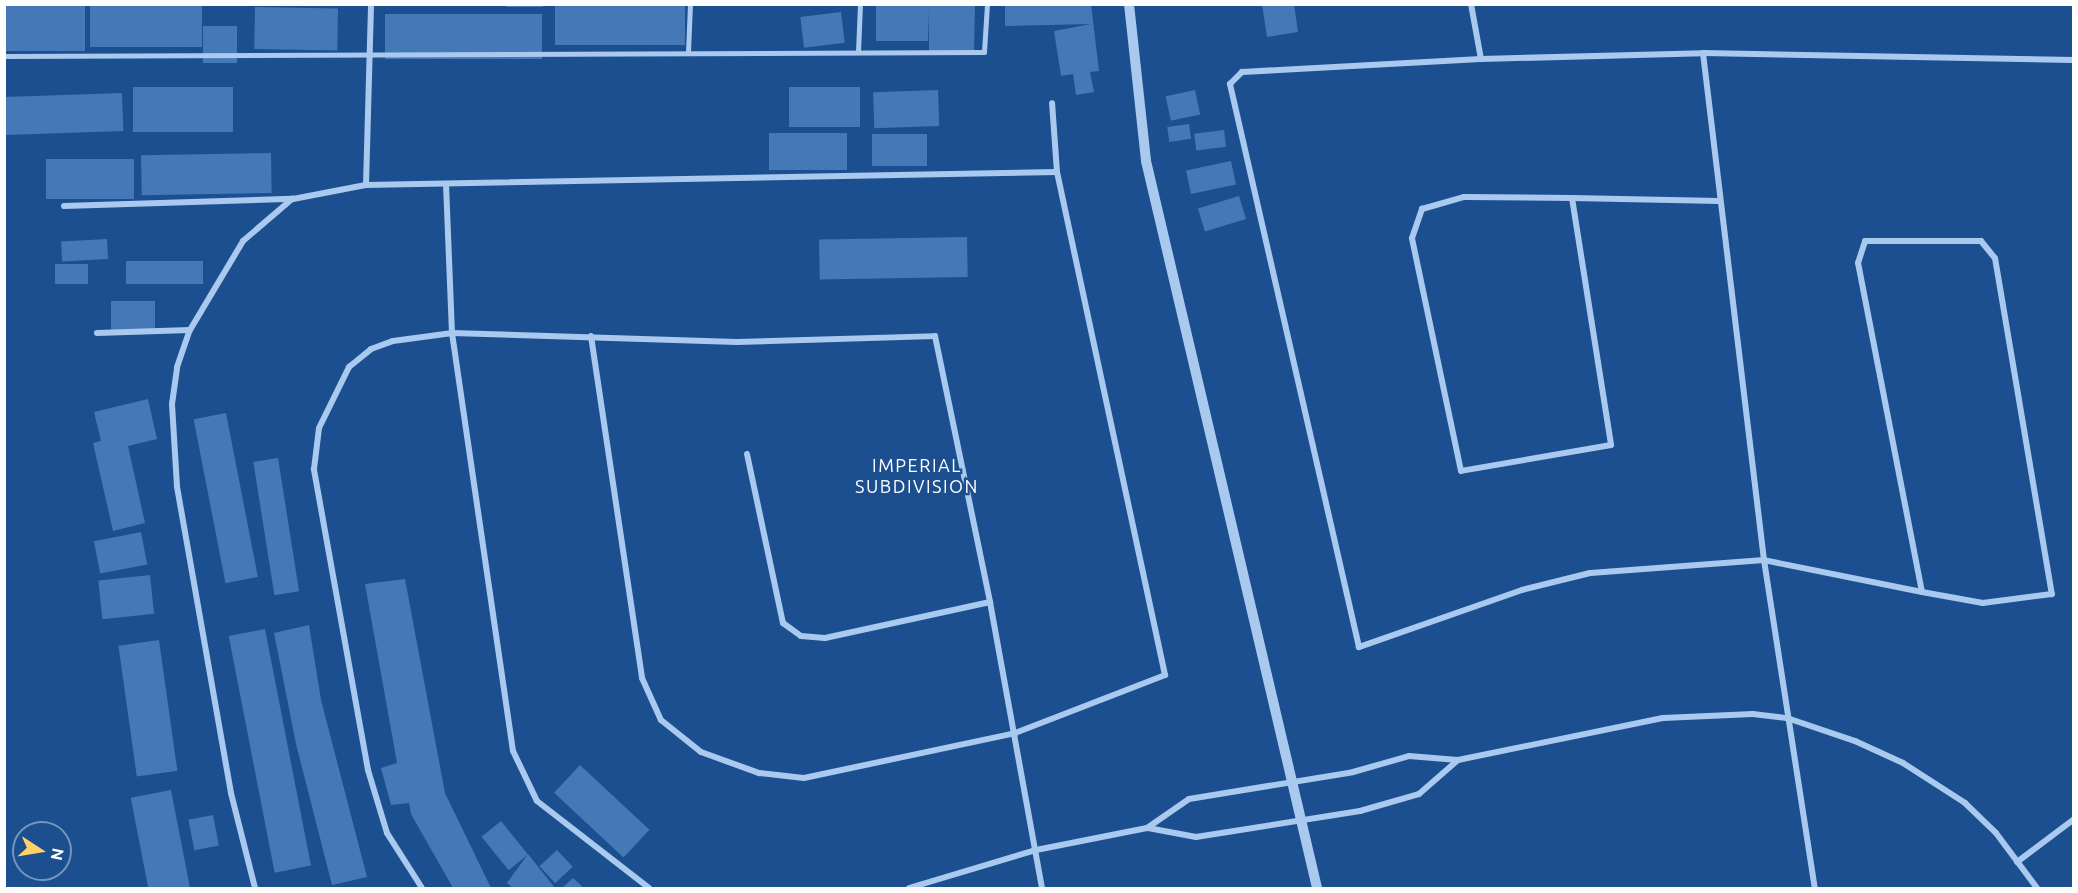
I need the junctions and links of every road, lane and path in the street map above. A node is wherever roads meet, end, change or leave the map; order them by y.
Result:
1 (371, 4) edge
2 (690, 4) edge
3 (860, 4) edge
4 (987, 4) edge
5 (1129, 4) edge
6 (1471, 4) edge
7 (688, 52) junction
8 (858, 52) junction
9 (1703, 53) junction
10 (368, 54) junction
11 (4, 56) edge
12 (1481, 58) junction
13 (2073, 60) edge
14 (1052, 103) dead end
15 (1057, 172) junction
16 (446, 184) junction
17 (366, 185) junction
18 (1572, 198) junction
19 (292, 199) junction
20 (1719, 201) junction
21 (64, 206) dead end
22 (190, 330) junction
23 (97, 333) dead end
24 (452, 333) junction
25 (591, 336) junction
26 (747, 454) dead end
27 (1764, 560) junction
28 (1922, 592) junction
29 (990, 602) junction
30 (1787, 718) junction
31 (1015, 733) junction
32 (1458, 760) junction
33 (1294, 782) junction
34 (2073, 819) edge
35 (1302, 821) junction
36 (1147, 828) junction
37 (1036, 850) junction
38 (2018, 862) junction
39 (255, 888) edge
40 (422, 888) edge
41 (649, 888) edge
42 (909, 888) edge
43 (1042, 888) edge
44 (1317, 888) edge
45 (1815, 888) edge
46 (2037, 888) edge

1 - 10 street
2 - 7 lane
3 - 8 lane
4 - 8 lane
5 - 33 street
6 - 12 street
7 - 8 lane
7 - 10 lane
9 - 12 street
9 - 13 street
9 - 20 street
10 - 11 lane
10 - 17 street
12 - 27 street
14 - 15 street
15 - 16 street
15 - 31 street
16 - 17 street
16 - 24 street
17 - 19 street
18 - 18 street
18 - 20 street
19 - 21 street
19 - 22 street
20 - 27 street
22 - 23 street
22 - 39 street
24 - 25 street
24 - 40 street
24 - 41 street
25 - 29 street
25 - 31 street
26 - 29 street
27 - 28 street
27 - 30 street
28 - 28 street
29 - 31 street
30 - 32 street
30 - 38 street
30 - 45 street
31 - 37 street
32 - 33 street
32 - 35 street
33 - 35 street
33 - 36 street
34 - 38 street
35 - 36 street
35 - 44 street
36 - 37 street
37 - 42 street
37 - 43 street
38 - 46 street

